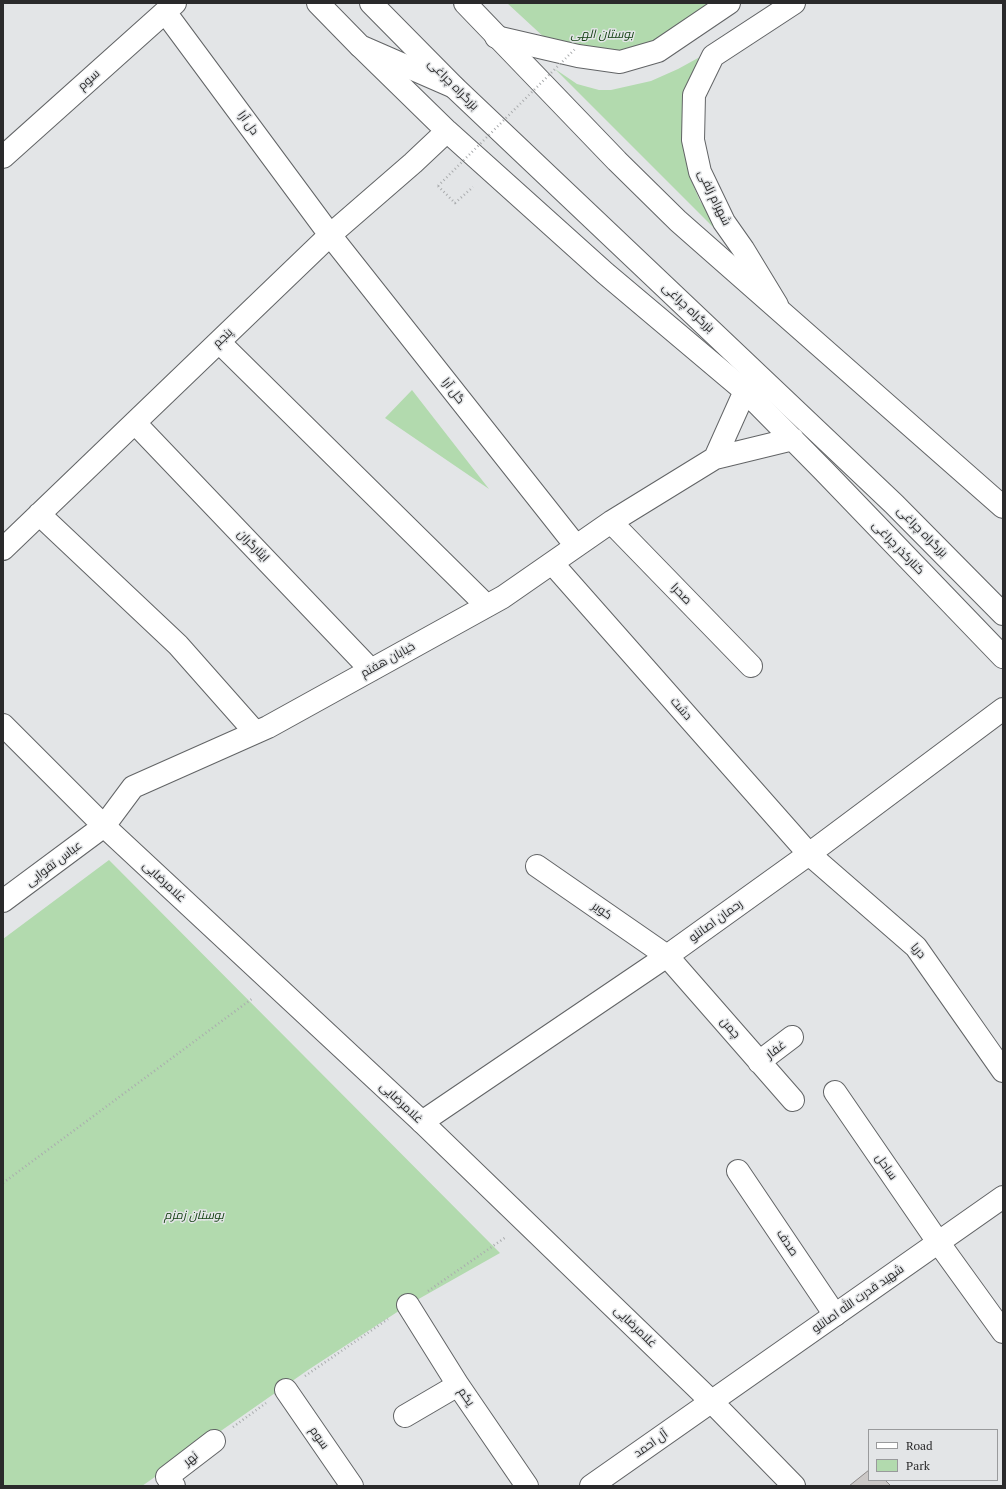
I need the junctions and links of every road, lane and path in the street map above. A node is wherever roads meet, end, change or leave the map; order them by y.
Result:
1 (318, 3) edge
2 (371, 3) edge
3 (465, 3) edge
4 (729, 3) edge
5 (794, 3) edge
6 (170, 7) edge
7 (496, 37) junction
8 (360, 46) junction
9 (576, 48) dead end
10 (454, 87) junction
11 (447, 131) junction
12 (3, 156) edge
13 (455, 202) dead end
14 (330, 235) junction
15 (779, 308) junction
16 (219, 342) junction
17 (745, 391) junction
18 (135, 423) junction
19 (793, 439) junction
20 (714, 458) junction
21 (1003, 507) edge
22 (39, 514) junction
23 (611, 522) junction
24 (576, 546) junction
25 (3, 549) edge
26 (552, 563) junction
27 (486, 605) junction
28 (1003, 614) edge
29 (1003, 657) edge
30 (751, 666) dead end
31 (371, 670) junction
32 (1003, 709) edge
33 (3, 725) edge
34 (256, 732) junction
35 (104, 826) junction
36 (809, 854) junction
37 (536, 866) dead end
38 (3, 901) edge
39 (667, 956) junction
40 (273, 984) junction
41 (792, 1037) dead end
42 (759, 1062) junction
43 (1003, 1070) edge
44 (835, 1092) dead end
45 (792, 1100) dead end
46 (422, 1122) junction
47 (738, 1171) dead end
48 (3, 1183) edge
49 (1003, 1196) edge
50 (526, 1223) junction
51 (938, 1242) junction
52 (408, 1305) junction
53 (835, 1315) junction
54 (1003, 1332) edge
55 (458, 1385) junction
56 (286, 1390) junction
57 (712, 1402) junction
58 (405, 1416) dead end
59 (214, 1441) joint
60 (171, 1482) edge
61 (352, 1486) edge
62 (527, 1486) edge
63 (591, 1486) edge
64 (794, 1486) edge

1 - 8 main road, کنارکذر چراغی
2 - 10 main road, بزرگراه چراغی
3 - 7 main road
4 - 7 main road
5 - 15 main road, شهرام زلفی
6 - 12 main road, سوم
6 - 14 main road, دل آرا
7 - 15 main road
8 - 10 main road
8 - 11 main road, کنارکذر چراغی
9 - 13 path, bridge
10 - 28 main road, بزرگراه چراغی
11 - 14 main road, پنجم
11 - 17 main road, کنارکذر چراغی
14 - 16 main road, پنجم
14 - 24 main road, گل آرا
15 - 21 main road
16 - 18 main road, پنجم
16 - 27 main road
17 - 19 main road, کنارکذر چراغی
17 - 20 main road
18 - 22 main road, پنجم
18 - 31 main road, ایثارگران
19 - 20 main road
19 - 29 main road, کنارکذر چراغی
20 - 23 main road, خیابان هفتم
22 - 25 main road, پنجم
22 - 34 main road
23 - 24 main road, خیابان هفتم
23 - 30 main road, صحرا
24 - 26 main road, خیابان هفتم
26 - 27 main road, خیابان هفتم
26 - 36 main road, دشت
27 - 31 main road, خیابان هفتم
31 - 34 main road, خیابان هفتم
32 - 36 main road, رحمان اصانلو
33 - 35 main road, غلامرضایی
34 - 35 main road, خیابان هفتم
35 - 38 main road, عباس تقوایی
35 - 40 main road, غلامرضایی
36 - 39 main road, رحمان اصانلو
36 - 43 main road, دریا
37 - 39 main road, کویر
39 - 42 main road, چمن
39 - 46 main road, رحمان اصانلو
40 - 46 main road, غلامرضایی
40 - 48 path
41 - 42 main road, غفار
42 - 45 main road, چمن
44 - 51 main road, ساحل
46 - 50 main road, غلامرضایی
47 - 53 main road, صدف
49 - 51 main road, شهید قدرت الله اصانلو
50 - 52 path
50 - 57 main road, غلامرضایی
51 - 53 main road, شهید قدرت الله اصانلو
51 - 54 main road, ساحل
52 - 55 main road, یکم
52 - 56 path
53 - 57 main road, شهید قدرت الله اصانلو
55 - 58 main road
55 - 62 main road, یکم
56 - 59 path
56 - 61 main road, سوم
57 - 63 main road, آل احمد
57 - 64 main road, غلامرضایی
59 - 60 main road, نهر

